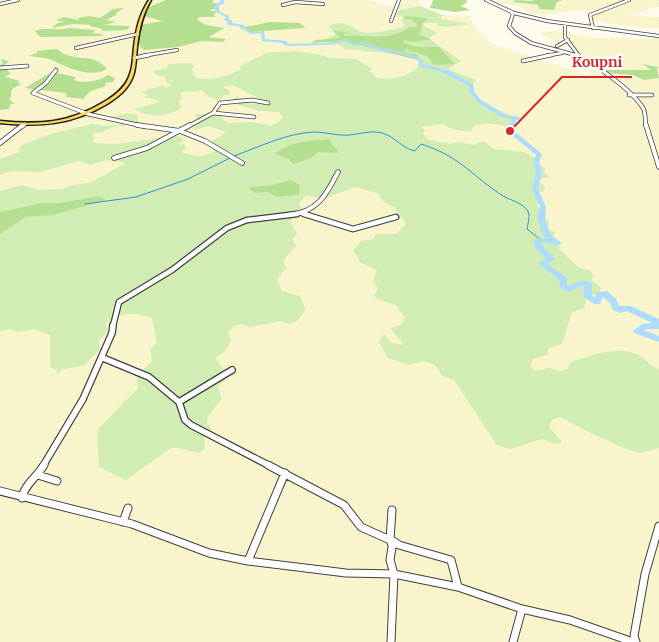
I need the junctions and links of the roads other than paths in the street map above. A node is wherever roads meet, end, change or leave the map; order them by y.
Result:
1 (18, 0) edge
2 (150, 0) edge
3 (327, 0) edge
4 (399, 0) edge
5 (486, 0) edge
6 (629, 0) edge
7 (0, 4) edge
8 (283, 5) dead end
9 (511, 12) junction
10 (391, 21) dead end
11 (576, 21) dead end
12 (565, 24) junction
13 (570, 25) junction
14 (577, 26) junction
15 (593, 28) junction
16 (581, 30) dead end
17 (138, 34) junction
18 (659, 36) edge
19 (568, 40) junction
20 (557, 46) dead end
21 (76, 48) dead end
22 (177, 50) dead end
23 (564, 52) junction
24 (580, 57) junction
25 (134, 58) junction
26 (524, 61) dead end
27 (27, 66) dead end
28 (0, 68) edge
29 (56, 70) dead end
30 (629, 95) junction
31 (652, 95) dead end
32 (268, 103) dead end
33 (213, 113) junction
34 (88, 114) junction
35 (254, 117) dead end
36 (0, 122) edge
37 (25, 124) junction
38 (180, 131) junction
39 (0, 143) edge
40 (114, 158) dead end
41 (242, 163) dead end
42 (659, 167) edge
43 (338, 172) dead end
44 (301, 213) junction
45 (396, 217) dead end
46 (103, 358) junction
47 (232, 370) dead end
48 (179, 402) junction
49 (285, 472) junction
50 (38, 475) junction
51 (57, 481) dead end
52 (0, 491) edge
53 (22, 498) junction
54 (128, 508) dead end
55 (392, 510) dead end
56 (123, 522) junction
57 (659, 526) edge
58 (392, 541) junction
59 (248, 561) junction
60 (394, 574) junction
61 (458, 587) junction
62 (522, 608) junction
63 (391, 642) edge
64 (513, 642) edge
65 (634, 642) edge

1 - 7 street
2 - 17 main road
3 - 8 street
4 - 10 street
5 - 9 street
6 - 15 street
9 - 12 street
9 - 23 street
11 - 13 street
12 - 13 street
12 - 19 street
13 - 14 street
14 - 15 street
14 - 16 street
15 - 18 street
17 - 21 street
17 - 25 main road
19 - 20 street
19 - 24 street
22 - 25 street
23 - 24 street
23 - 26 street
24 - 30 street
25 - 34 main road
27 - 28 street
29 - 34 street
30 - 31 street
30 - 42 street
32 - 33 street
33 - 35 street
33 - 38 street
34 - 37 main road
34 - 38 street
36 - 37 main road
37 - 39 street
38 - 40 street
38 - 41 street
43 - 44 street
44 - 45 street
44 - 46 street
46 - 48 street
46 - 50 street
47 - 48 street
48 - 49 street
49 - 58 street
49 - 59 street
50 - 51 street
50 - 53 street
52 - 53 street
53 - 56 street
54 - 56 street
55 - 58 street
56 - 59 street
57 - 65 street
58 - 60 street
58 - 61 street
59 - 60 street
60 - 61 street
60 - 63 street
61 - 62 street
62 - 64 street
62 - 65 street

